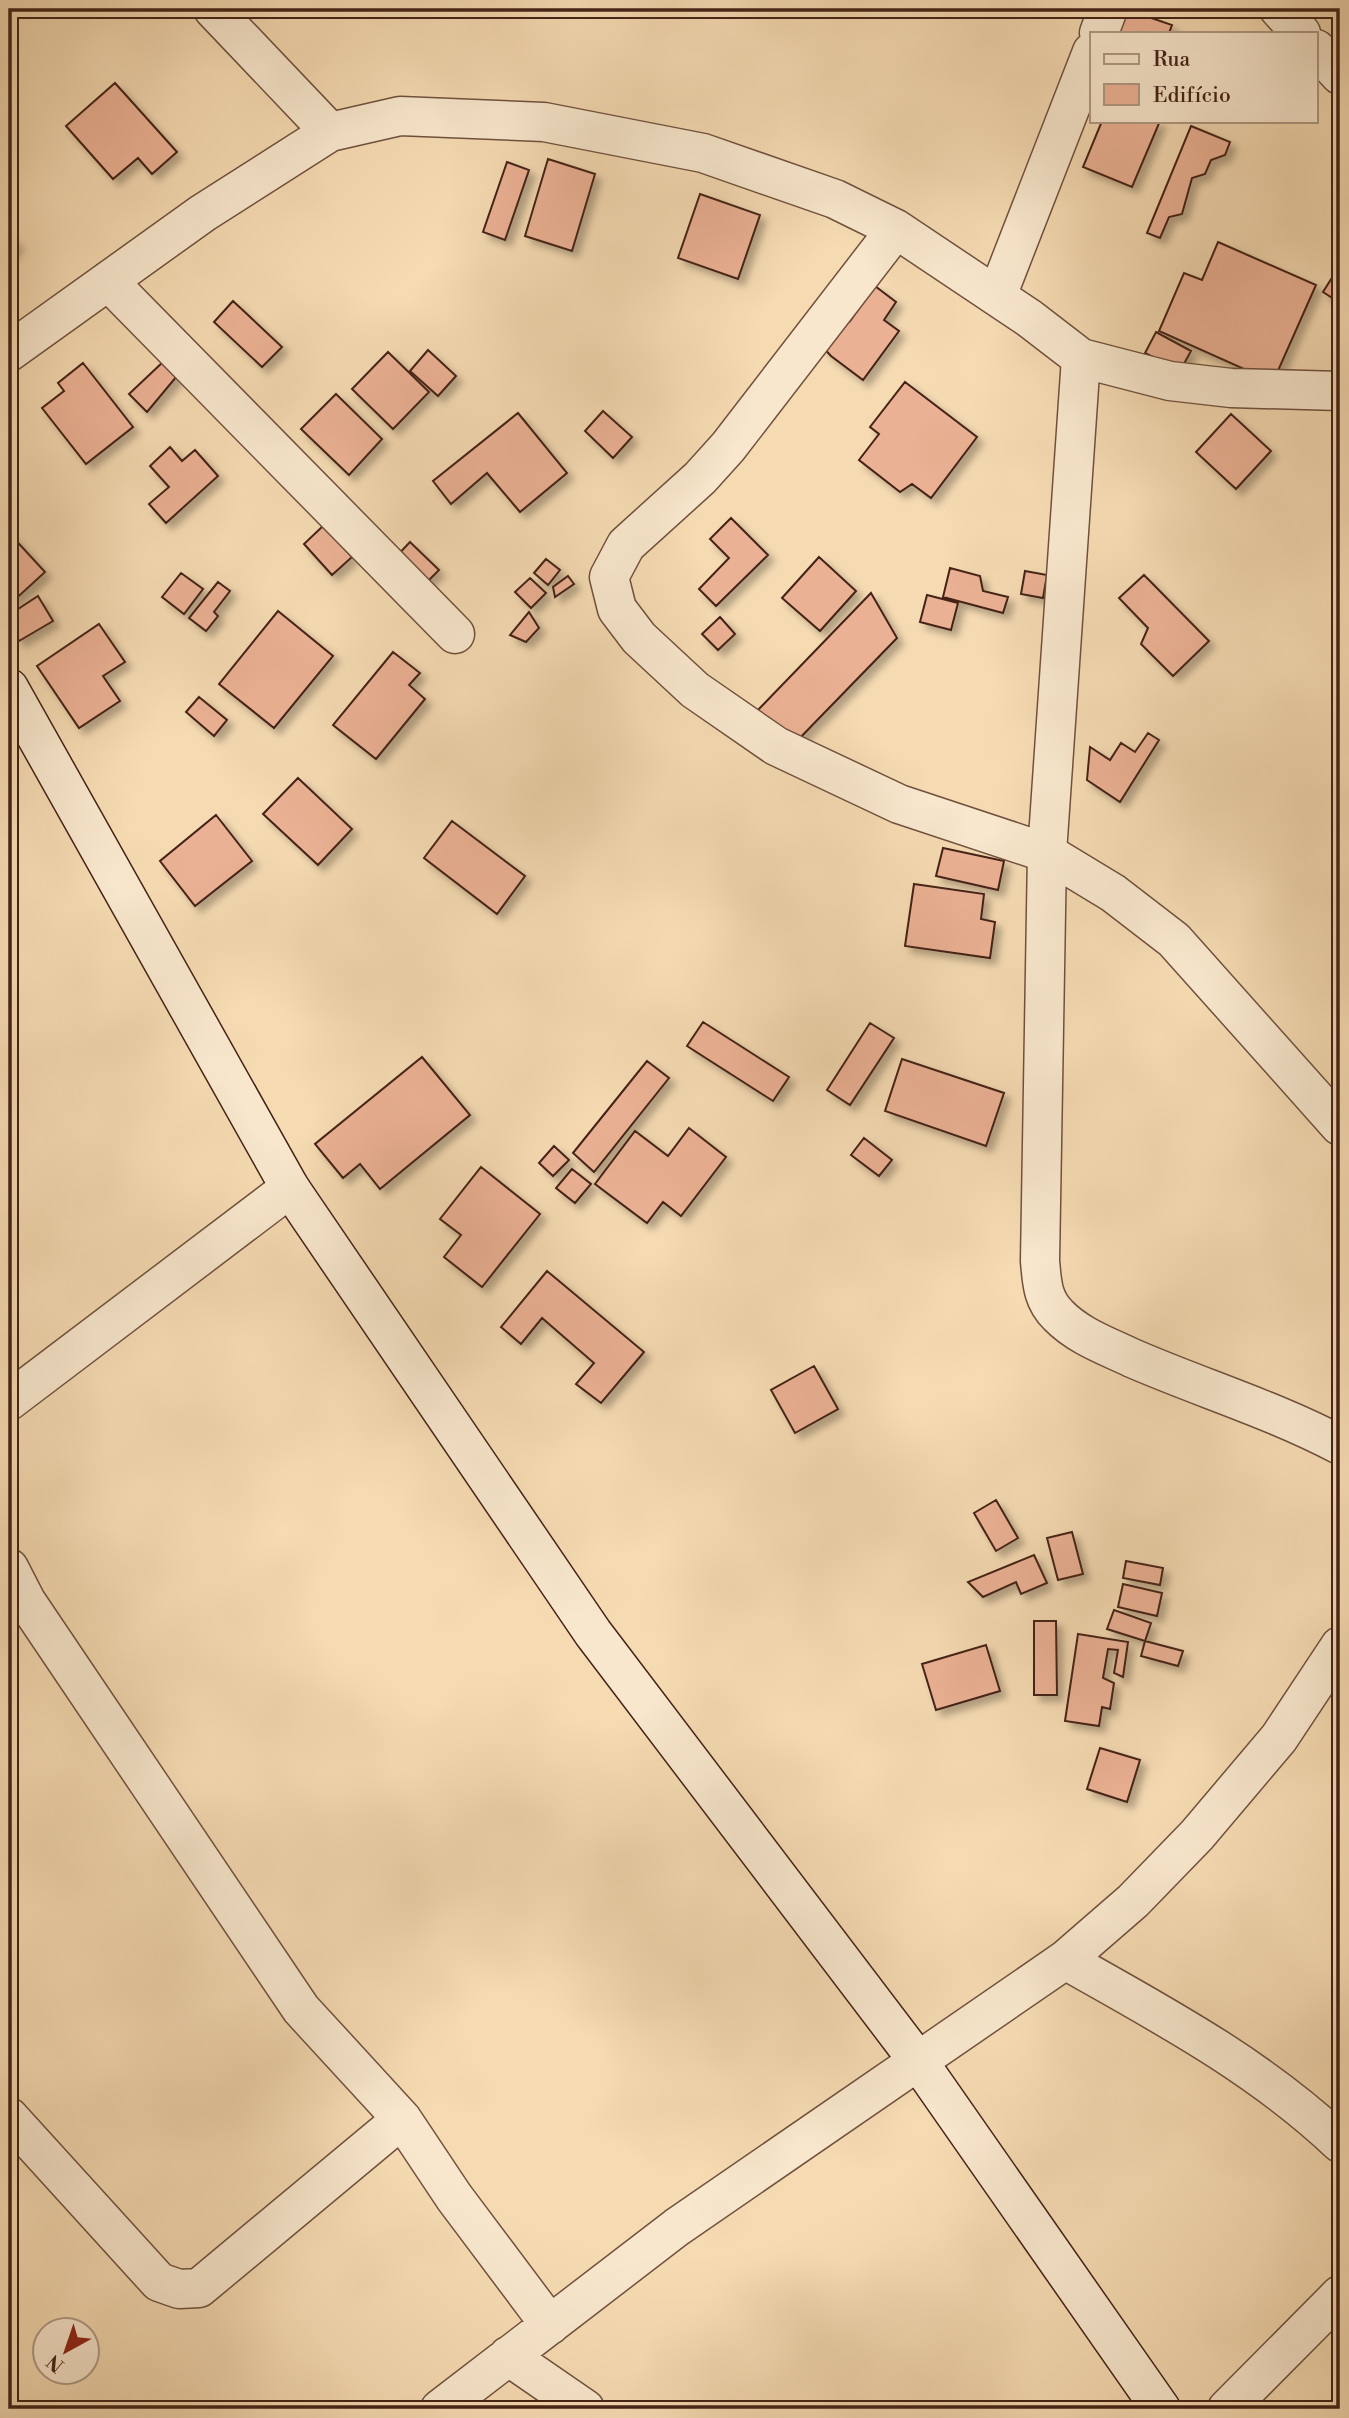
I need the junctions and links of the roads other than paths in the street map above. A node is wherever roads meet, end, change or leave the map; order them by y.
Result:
1 (213, 9) edge
2 (1108, 9) edge
3 (1279, 9) edge
4 (1099, 32) edge
5 (1300, 32) edge
6 (1318, 50) edge
7 (1090, 57) edge
8 (1340, 75) edge
9 (330, 132) junction
10 (896, 229) junction
11 (108, 281) junction
12 (997, 296) junction
13 (9, 352) edge
14 (1081, 358) junction
15 (1340, 391) edge
16 (455, 634) dead end
17 (9, 688) edge
18 (1047, 853) junction
19 (1340, 1126) edge
20 (290, 1188) junction
21 (9, 1401) edge
22 (1340, 1445) edge
23 (9, 1568) edge
24 (1340, 1646) edge
25 (1065, 1960) junction
26 (918, 2061) junction
27 (9, 2118) edge
28 (402, 2119) junction
29 (1340, 2142) edge
30 (1340, 2295) edge
31 (550, 2325) junction
32 (508, 2356) junction
33 (440, 2409) edge
34 (585, 2409) edge
35 (1161, 2409) edge
36 (1227, 2409) edge

1 - 9 street
2 - 4 street
3 - 5 street
6 - 8 street
7 - 12 street
9 - 10 street
9 - 11 street
10 - 12 street
10 - 18 street
11 - 13 street
11 - 16 street
12 - 14 street
14 - 15 street
14 - 18 street
17 - 20 street
18 - 19 street
18 - 22 street
20 - 21 street
20 - 26 street
23 - 28 street
24 - 25 street
25 - 26 street
25 - 29 street
26 - 31 street
26 - 35 street
27 - 28 street
28 - 31 street
30 - 36 street
31 - 32 street
32 - 33 street
32 - 34 street

